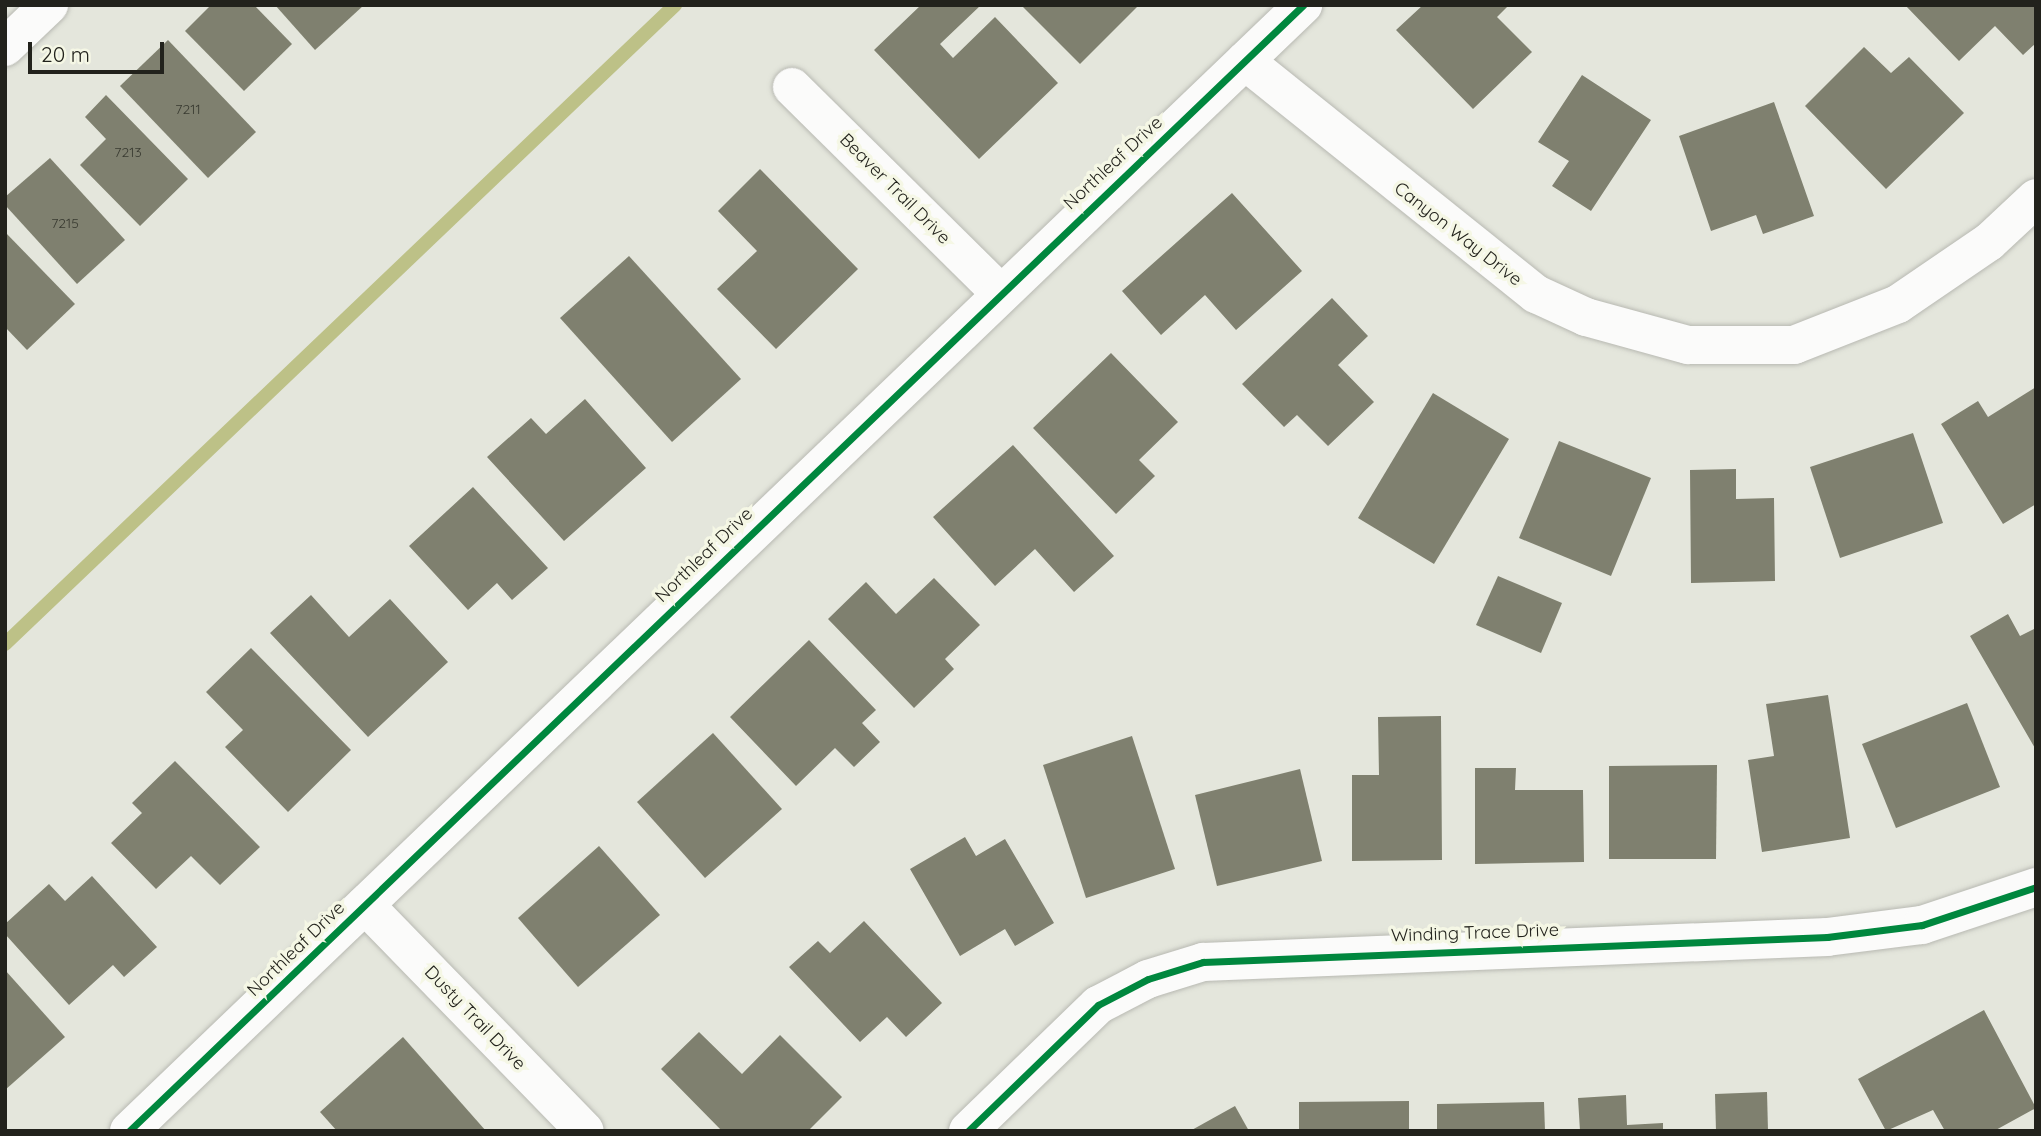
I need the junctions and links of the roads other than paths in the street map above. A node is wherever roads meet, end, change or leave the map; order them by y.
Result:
1 (49, 5) edge
2 (1303, 5) edge
3 (5, 47) edge
4 (1245, 61) junction
5 (792, 87) dead end
6 (2036, 198) edge
7 (999, 292) junction
8 (2036, 887) edge
9 (365, 905) junction
10 (129, 1131) edge
11 (585, 1131) edge
12 (968, 1131) edge

1 - 3 street
2 - 4 street, Northleaf Drive
4 - 6 street, Canyon Way Drive
4 - 7 street, Northleaf Drive
5 - 7 street, Beaver Trail Drive
7 - 9 street, Northleaf Drive
8 - 12 street, Winding Trace Drive
9 - 10 street, Northleaf Drive
9 - 11 street, Dusty Trail Drive

